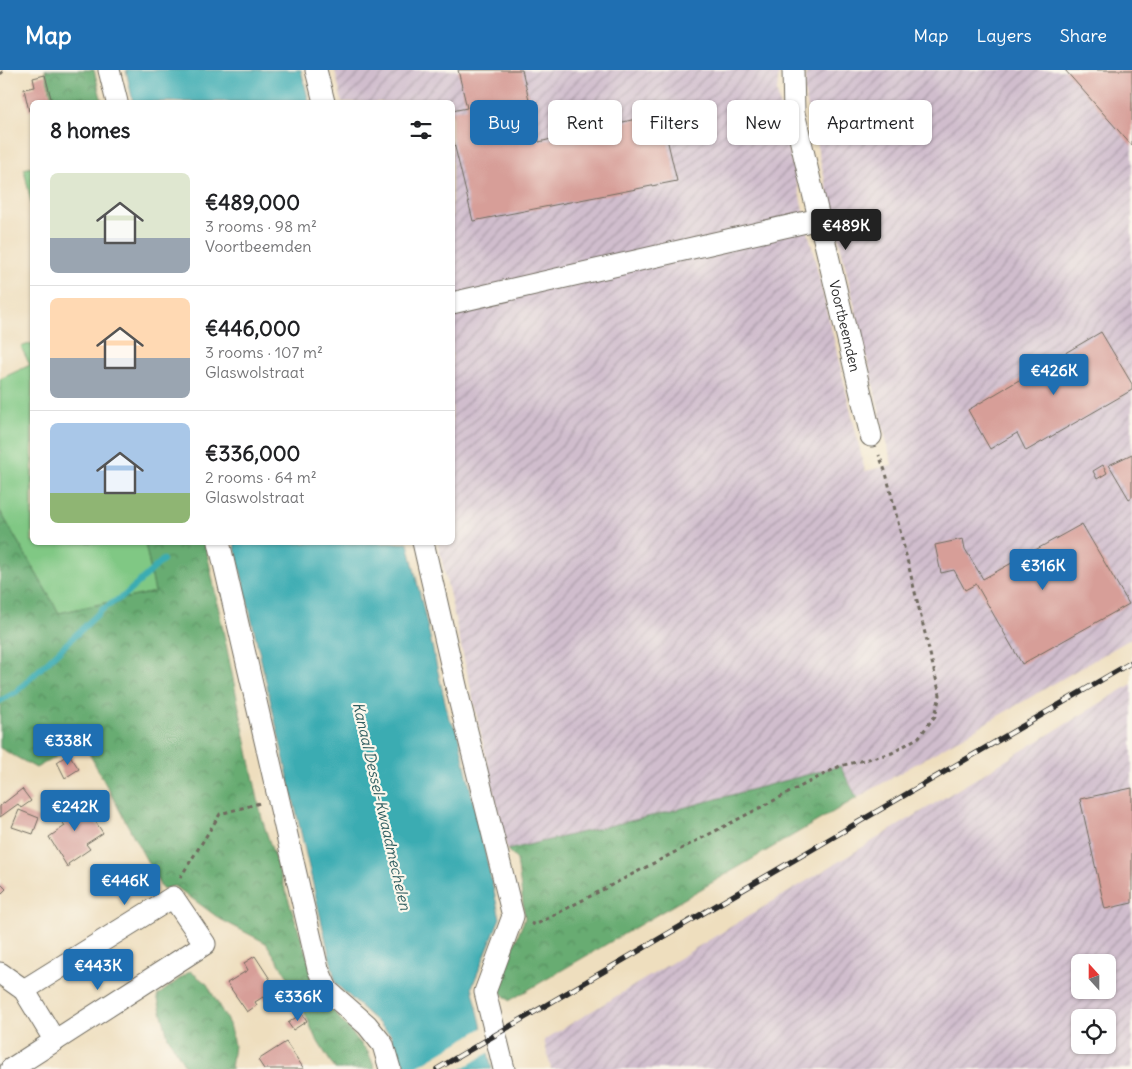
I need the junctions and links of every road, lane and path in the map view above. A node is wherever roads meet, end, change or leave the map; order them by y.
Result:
1 (5, 70) edge
2 (109, 70) edge
3 (316, 70) edge
4 (793, 70) edge
5 (0, 74) edge
6 (116, 100) edge
7 (324, 100) edge
8 (819, 219) junction
9 (455, 303) edge
10 (871, 436) joint
11 (220, 545) edge
12 (424, 545) edge
13 (278, 797) junction
14 (173, 897) junction
15 (513, 916) junction
16 (0, 973) edge
17 (24, 990) junction
18 (55, 1041) junction
19 (11, 1069) edge
20 (390, 1069) edge
21 (504, 1069) edge

1 - 5 path
2 - 6 street
3 - 7 street
4 - 8 street, Voortbeemden
8 - 9 street
8 - 10 street, Voortbeemden
10 - 15 path
11 - 13 street
12 - 15 street
13 - 14 path
13 - 20 street
14 - 17 street
14 - 18 street
15 - 21 street
16 - 17 street
17 - 18 street
18 - 19 street

